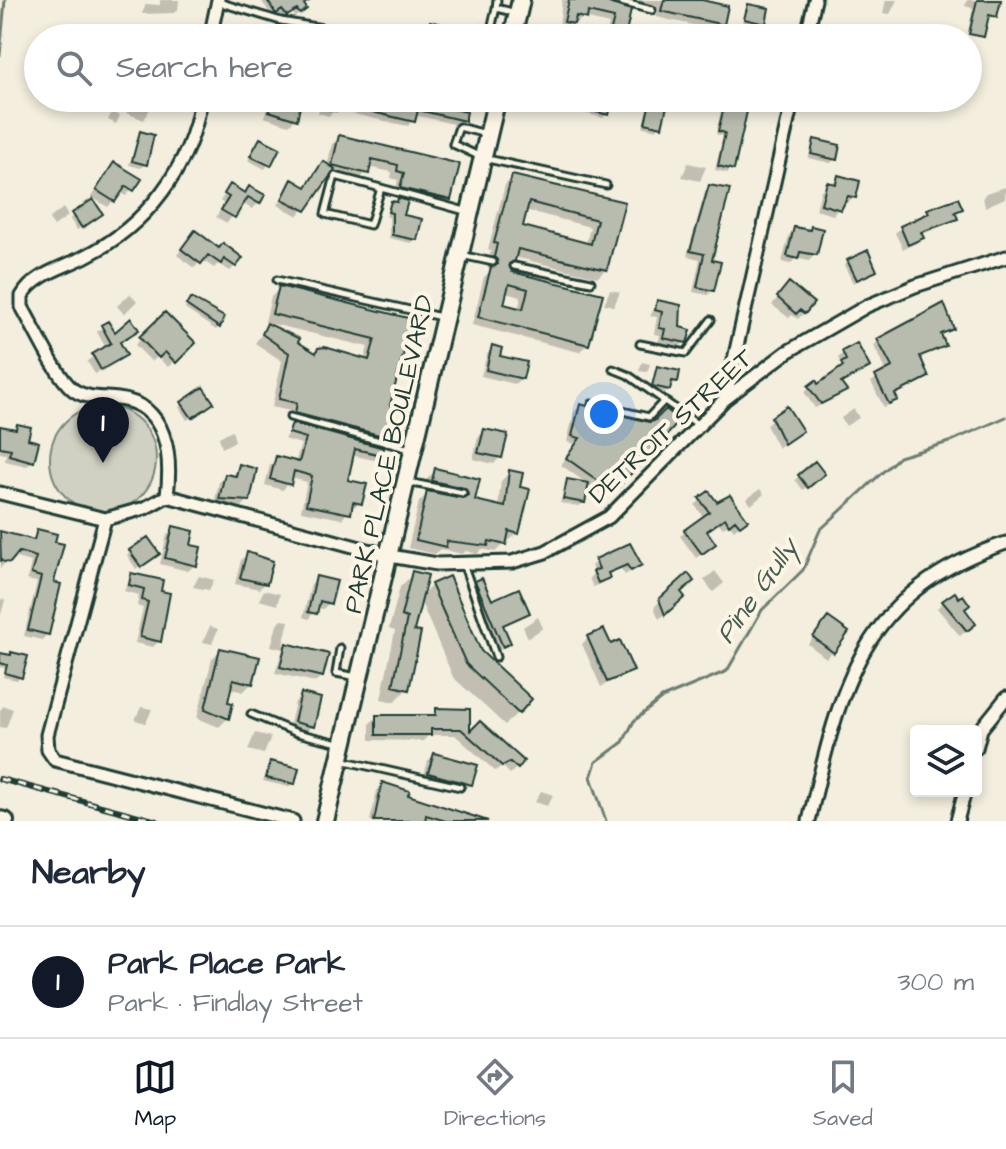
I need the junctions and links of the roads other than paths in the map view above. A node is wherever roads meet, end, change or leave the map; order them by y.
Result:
1 (497, 0) edge
2 (613, 0) edge
3 (815, 0) edge
4 (217, 1) edge
5 (519, 7) edge
6 (496, 8) junction
7 (652, 10) dead end
8 (213, 24) edge
9 (299, 24) edge
10 (492, 24) edge
11 (809, 24) edge
12 (198, 112) edge
13 (494, 112) edge
14 (790, 112) edge
15 (489, 134) junction
16 (483, 158) junction
17 (606, 185) dead end
18 (381, 188) junction
19 (470, 213) junction
20 (460, 255) junction
21 (1006, 257) edge
22 (493, 262) dead end
23 (514, 266) dead end
24 (277, 280) dead end
25 (591, 282) dead end
26 (445, 318) junction
27 (711, 320) dead end
28 (640, 344) dead end
29 (613, 369) dead end
30 (725, 399) junction
31 (664, 401) junction
32 (592, 404) dead end
33 (290, 417) dead end
34 (698, 425) junction
35 (415, 450) junction
36 (407, 482) junction
37 (0, 493) edge
38 (463, 493) dead end
39 (167, 496) junction
40 (105, 519) junction
41 (1006, 543) edge
42 (390, 556) junction
43 (464, 565) junction
44 (340, 648) dead end
45 (496, 657) dead end
46 (361, 678) junction
47 (1006, 698) edge
48 (251, 714) dead end
49 (982, 728) edge
50 (342, 752) junction
51 (460, 787) dead end
52 (963, 797) edge
53 (293, 821) edge
54 (325, 821) edge
55 (809, 821) edge
56 (957, 821) edge

1 - 6 lane
2 - 7 lane
3 - 11 street
4 - 8 street
4 - 9 lane
5 - 6 lane
6 - 10 lane
12 - 39 street
13 - 15 street, PARK PLACE BOULEVARD
14 - 30 street
15 - 16 street, PARK PLACE BOULEVARD
15 - 16 lane
16 - 17 lane
16 - 19 street, PARK PLACE BOULEVARD
18 - 18 lane
18 - 19 lane
19 - 20 street, PARK PLACE BOULEVARD
20 - 22 lane
20 - 26 street, PARK PLACE BOULEVARD
21 - 30 street, DETROIT STREET
23 - 25 lane
24 - 26 lane
26 - 35 street, PARK PLACE BOULEVARD
27 - 28 lane
29 - 31 lane
30 - 34 street, DETROIT STREET
31 - 32 lane
31 - 34 lane
33 - 35 lane
34 - 43 street, DETROIT STREET
35 - 36 street, PARK PLACE BOULEVARD
36 - 38 lane
36 - 42 street, PARK PLACE BOULEVARD
37 - 40 street
39 - 40 street
39 - 42 street, DETROIT STREET
40 - 53 street
41 - 55 street
42 - 43 street, DETROIT STREET
42 - 46 street, PARK PLACE BOULEVARD
43 - 45 lane
44 - 46 lane
46 - 50 street, PARK PLACE BOULEVARD
47 - 49 street
48 - 50 lane
50 - 51 lane
50 - 54 street, PARK PLACE BOULEVARD
52 - 56 street

